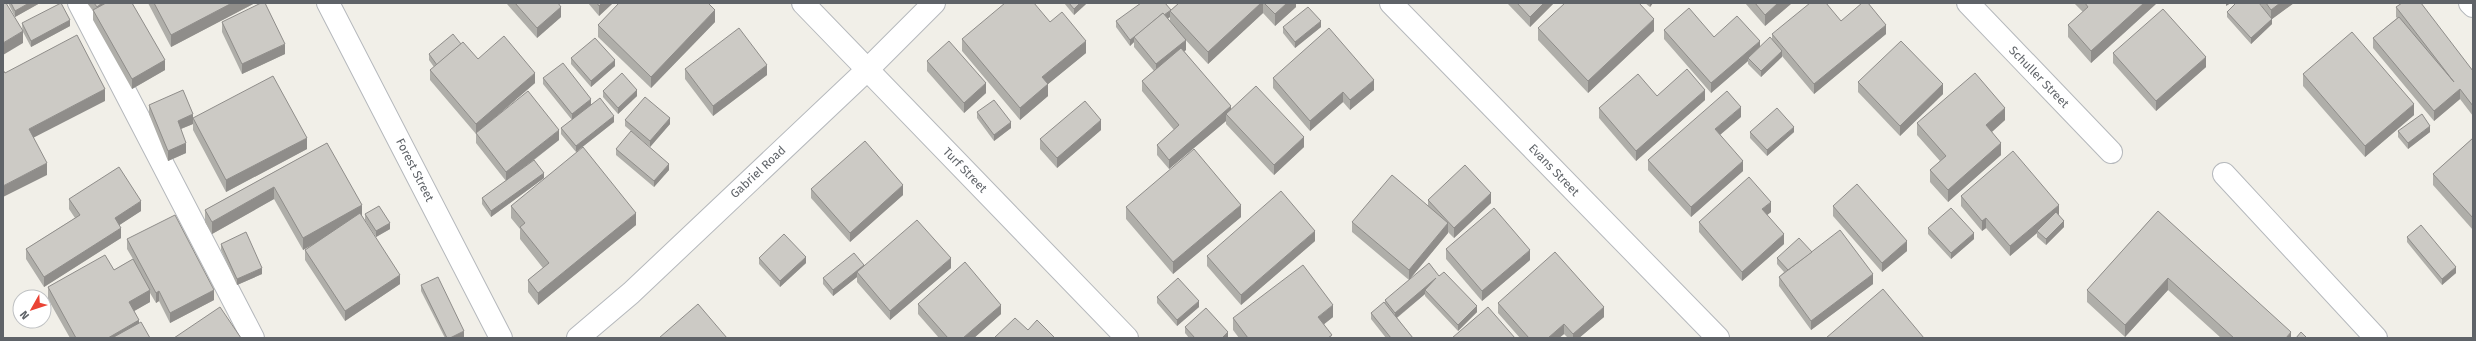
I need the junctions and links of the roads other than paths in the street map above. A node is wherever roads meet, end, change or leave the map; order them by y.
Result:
1 (79, 3) edge
2 (328, 3) edge
3 (803, 3) edge
4 (934, 3) edge
5 (1391, 3) edge
6 (1968, 3) edge
7 (2470, 3) edge
8 (2473, 6) edge
9 (868, 69) junction
10 (2111, 152) dead end
11 (2224, 174) dead end
12 (253, 338) edge
13 (501, 338) edge
14 (578, 338) edge
15 (1127, 338) edge
16 (1718, 338) edge
17 (2376, 338) edge

1 - 12 street
2 - 13 street, Forest Street
3 - 9 street, Turf Street
4 - 9 street, Gabriel Road
5 - 16 street, Evans Street
6 - 10 street, Schuller Street
7 - 8 street
9 - 14 street, Gabriel Road
9 - 15 street, Turf Street
11 - 17 street

